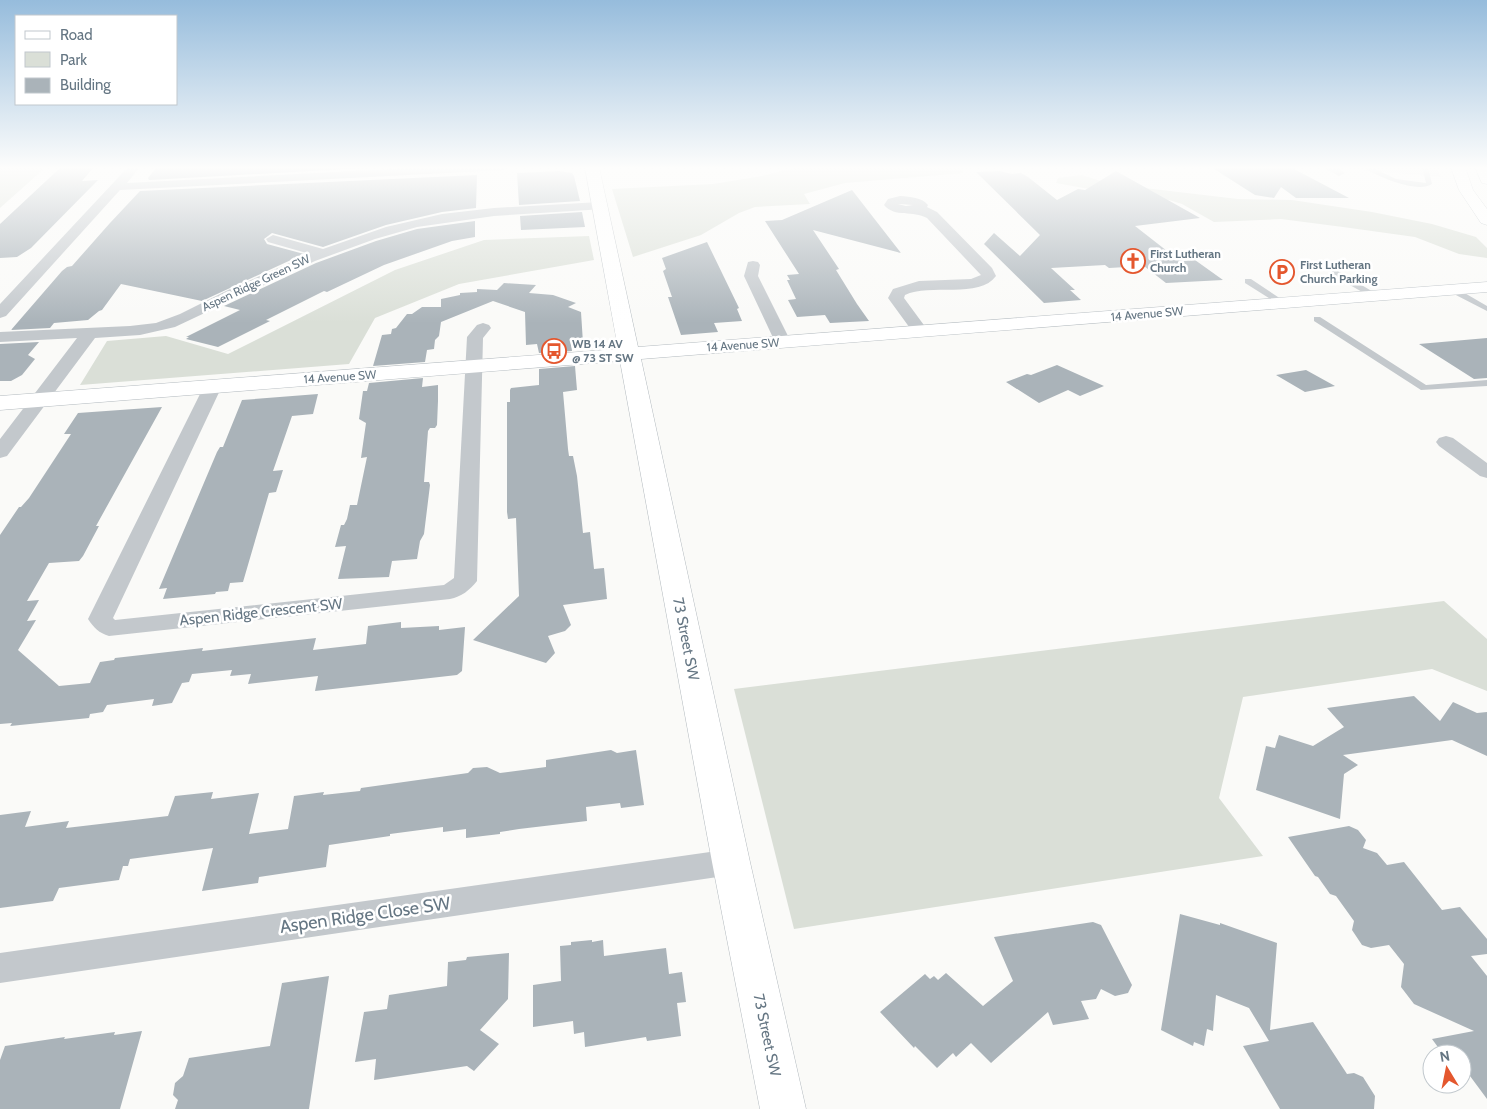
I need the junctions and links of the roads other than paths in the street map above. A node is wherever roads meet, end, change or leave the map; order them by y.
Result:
1 (88, 219) edge
2 (442, 219) edge
3 (603, 219) edge
4 (936, 219) edge
5 (273, 239) dead end
6 (324, 253) junction
7 (753, 265) dead end
8 (1335, 273) dead end
9 (1248, 281) dead end
10 (1487, 287) edge
11 (1453, 290) junction
12 (1376, 296) junction
13 (1283, 303) junction
14 (1487, 309) edge
15 (0, 313) edge
16 (1317, 319) dead end
17 (483, 328) dead end
18 (921, 332) junction
19 (90, 333) junction
20 (0, 338) edge
21 (783, 342) junction
22 (629, 353) junction
23 (473, 366) junction
24 (1487, 383) edge
25 (213, 386) junction
26 (40, 400) junction
27 (0, 403) edge
28 (1446, 442) dead end
29 (0, 452) edge
30 (1487, 472) edge
31 (731, 862) junction
32 (0, 968) edge
33 (783, 1109) edge

1 - 15 street
2 - 6 street, Aspen Ridge Green SW
3 - 22 street, 73 Street SW
4 - 18 street
5 - 6 street
6 - 19 street, Aspen Ridge Green SW
7 - 21 street
8 - 12 lane
9 - 13 lane
10 - 11 street, 14 Avenue SW
11 - 12 street, 14 Avenue SW
11 - 14 lane
12 - 13 street, 14 Avenue SW
13 - 18 street, 14 Avenue SW
16 - 24 lane
17 - 23 street
18 - 21 street, 14 Avenue SW
19 - 20 street, Aspen Ridge Green SW
19 - 26 street
21 - 22 street, 14 Avenue SW
22 - 23 street, 14 Avenue SW
22 - 31 street, 73 Street SW
23 - 25 street, 14 Avenue SW
23 - 25 street, Aspen Ridge Crescent SW
25 - 26 street, 14 Avenue SW
26 - 27 street, 14 Avenue SW
26 - 29 street
28 - 30 street
31 - 32 street, Aspen Ridge Close SW
31 - 33 street, 73 Street SW

